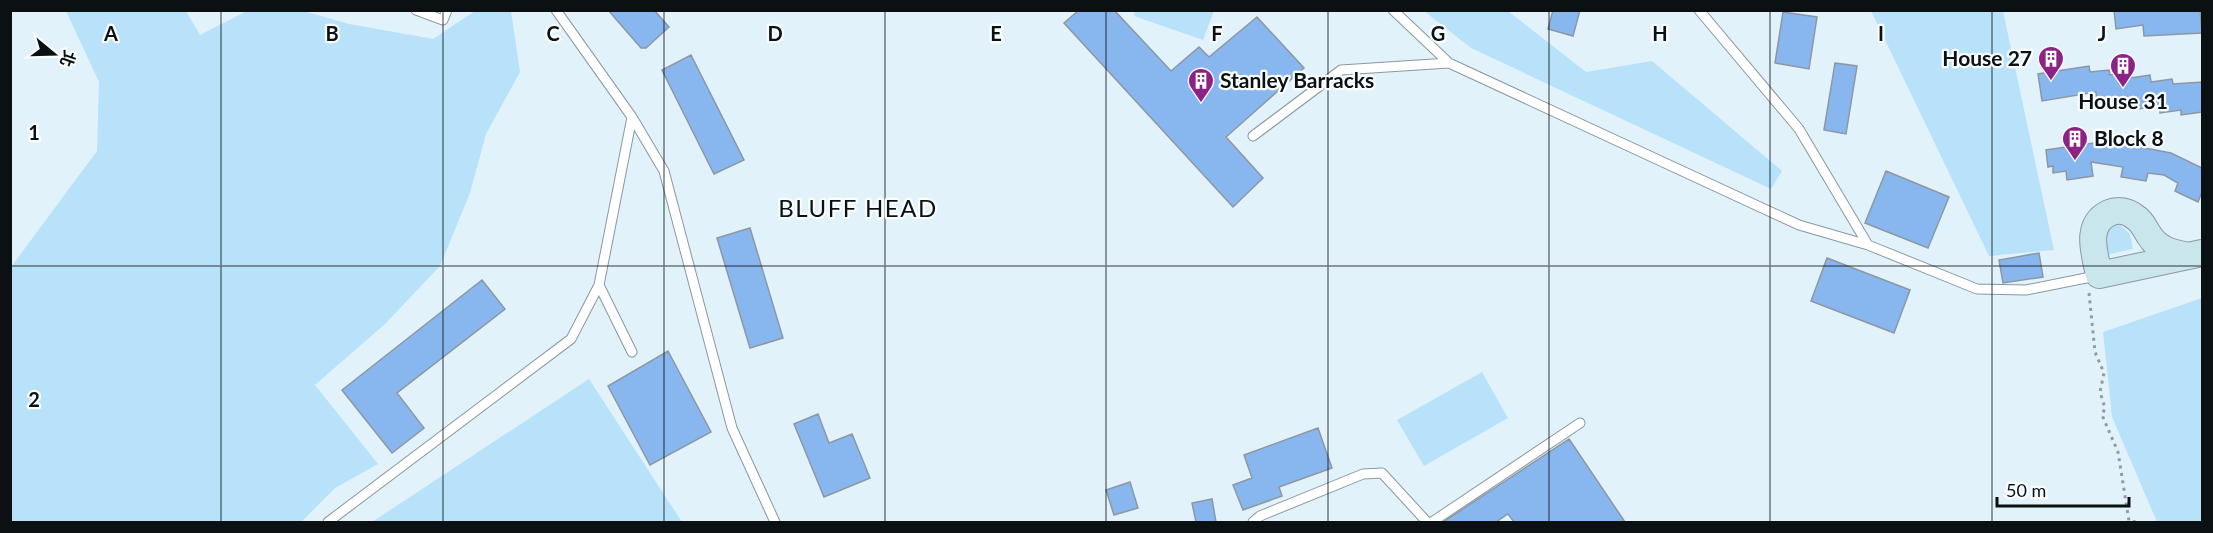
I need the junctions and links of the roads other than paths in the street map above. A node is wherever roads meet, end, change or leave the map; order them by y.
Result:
1 (416, 10) edge
2 (447, 10) edge
3 (556, 10) edge
4 (1393, 10) edge
5 (1699, 10) edge
6 (1449, 63) junction
7 (632, 117) junction
8 (1252, 136) dead end
9 (1868, 245) junction
10 (2196, 254) edge
11 (2099, 275) junction
12 (599, 285) junction
13 (632, 352) dead end
14 (1580, 423) dead end
15 (328, 522) edge
16 (775, 522) edge
17 (1253, 522) edge
18 (1427, 522) edge
19 (1432, 522) edge

1 - 2 lane
3 - 7 lane
4 - 6 lane
5 - 9 lane
6 - 8 lane
6 - 9 lane
7 - 12 lane
7 - 16 lane
9 - 11 lane
10 - 11 street
10 - 11 street
12 - 13 lane
12 - 15 lane
14 - 19 lane
17 - 18 lane

